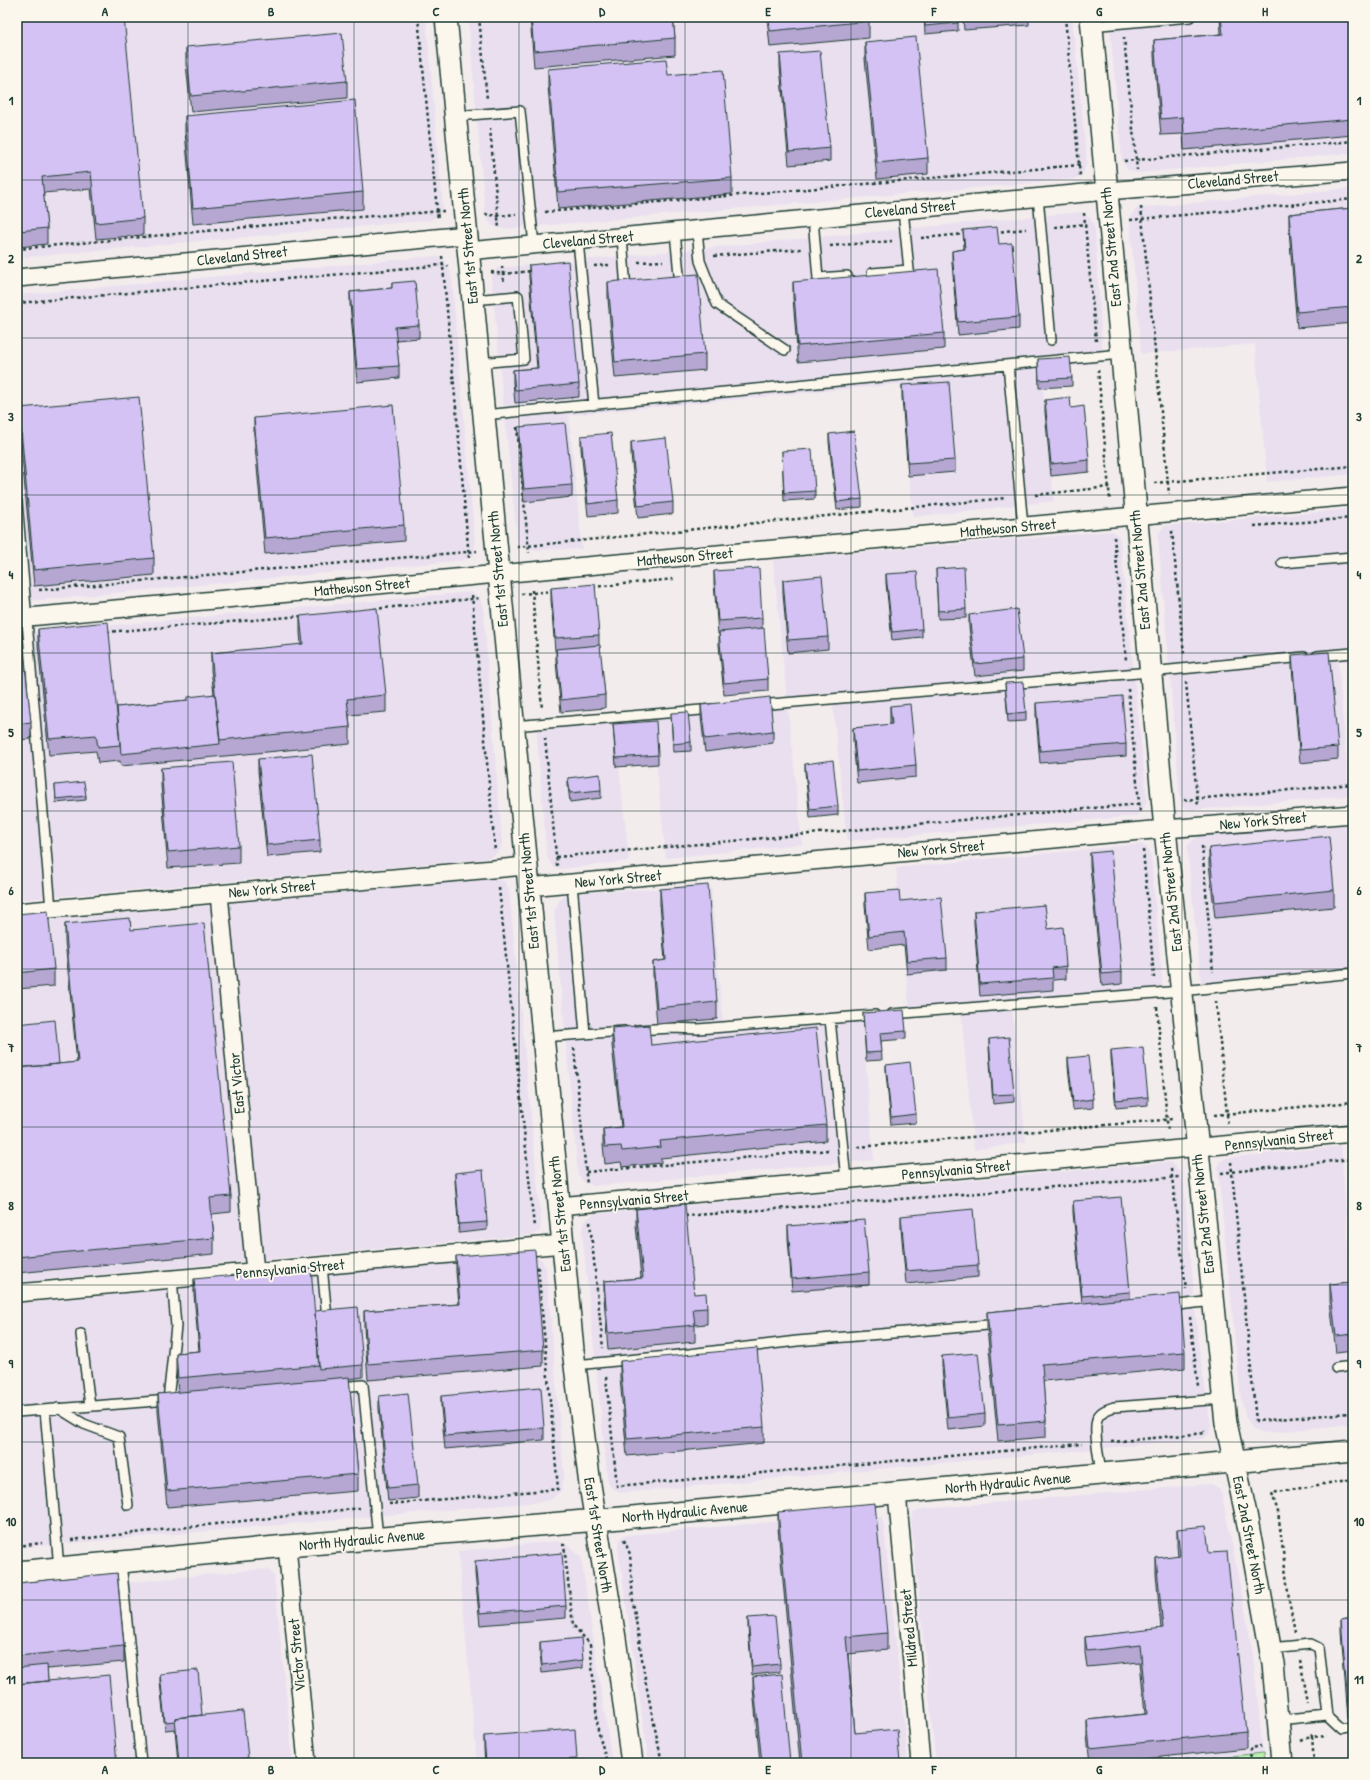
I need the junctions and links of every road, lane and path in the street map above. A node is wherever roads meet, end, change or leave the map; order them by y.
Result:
1 (418, 17) edge
2 (446, 17) edge
3 (479, 17) edge
4 (1065, 17) edge
5 (1190, 17) edge
6 (1089, 23) edge
7 (1123, 23) junction
8 (488, 113) junction
9 (456, 116) junction
10 (1353, 141) edge
11 (1136, 160) junction
12 (1104, 162) junction
13 (1079, 165) junction
14 (1353, 170) edge
15 (1139, 188) junction
16 (1106, 191) junction
17 (1082, 193) junction
18 (1038, 197) junction
19 (1353, 199) edge
20 (437, 210) junction
21 (903, 210) junction
22 (465, 213) junction
23 (530, 213) junction
24 (498, 216) junction
25 (813, 219) junction
26 (1142, 219) junction
27 (1109, 222) junction
28 (1085, 224) junction
29 (1041, 228) junction
30 (697, 230) junction
31 (675, 232) junction
32 (993, 232) edge
33 (969, 234) edge
34 (622, 236) junction
35 (440, 237) junction
36 (906, 240) junction
37 (578, 241) junction
38 (534, 245) junction
39 (501, 248) junction
40 (816, 248) junction
41 (17, 249) edge
42 (468, 251) junction
43 (700, 258) junction
44 (677, 259) junction
45 (624, 264) junction
46 (442, 265) junction
47 (580, 267) junction
48 (534, 271) edge
49 (872, 273) edge
50 (503, 274) junction
51 (847, 276) edge
52 (17, 278) edge
53 (664, 286) edge
54 (642, 288) edge
55 (505, 297) junction
56 (473, 300) junction
57 (17, 303) edge
58 (1051, 340) dead end
59 (785, 350) dead end
60 (1121, 354) junction
61 (1097, 357) junction
62 (479, 363) junction
63 (1008, 365) junction
64 (594, 405) junction
65 (516, 412) junction
66 (483, 415) junction
67 (1353, 466) edge
68 (1168, 482) junction
69 (1133, 485) junction
70 (1109, 487) junction
71 (1353, 496) edge
72 (1020, 497) junction
73 (17, 501) edge
74 (1170, 513) junction
75 (1112, 518) junction
76 (1353, 518) edge
77 (1023, 526) junction
78 (1136, 526) junction
79 (1251, 526) dead end
80 (1180, 532) dead end
81 (1172, 533) junction
82 (1108, 538) dead end
83 (1114, 538) junction
84 (528, 546) junction
85 (496, 549) junction
86 (468, 552) junction
87 (1353, 557) edge
88 (1282, 562) dead end
89 (530, 571) junction
90 (498, 574) junction
91 (470, 577) junction
92 (675, 579) dead end
93 (591, 587) edge
94 (561, 590) edge
95 (25, 591) junction
96 (532, 593) junction
97 (500, 596) junction
98 (472, 599) junction
99 (372, 609) edge
100 (310, 615) edge
101 (22, 618) edge
102 (100, 633) edge
103 (1353, 653) edge
104 (1185, 669) junction
105 (1150, 672) junction
106 (1127, 674) junction
107 (749, 706) edge
108 (725, 708) edge
109 (544, 724) junction
110 (513, 726) junction
111 (1353, 784) edge
112 (1197, 799) junction
113 (1162, 802) junction
114 (1139, 804) junction
115 (1353, 814) edge
116 (1200, 826) junction
117 (1165, 829) junction
118 (1141, 831) junction
119 (556, 857) junction
120 (526, 866) junction
121 (497, 868) junction
122 (565, 884) junction
123 (528, 887) junction
124 (219, 894) junction
125 (51, 909) junction
126 (17, 912) edge
127 (1353, 973) edge
128 (1215, 987) junction
129 (1181, 991) junction
130 (1156, 993) junction
131 (830, 1019) junction
132 (585, 1034) junction
133 (572, 1035) junction
134 (543, 1037) junction
135 (1353, 1102) edge
136 (1227, 1114) junction
137 (1193, 1117) junction
138 (1167, 1120) junction
139 (1353, 1133) edge
140 (1230, 1145) junction
141 (1196, 1148) junction
142 (843, 1149) junction
143 (1169, 1151) junction
144 (1353, 1159) edge
145 (1232, 1171) junction
146 (586, 1172) junction
147 (1199, 1175) junction
148 (1172, 1178) junction
149 (846, 1180) junction
150 (589, 1204) junction
151 (559, 1206) junction
152 (678, 1216) edge
153 (563, 1244) junction
154 (536, 1247) junction
155 (322, 1266) junction
156 (255, 1272) junction
157 (172, 1279) junction
158 (17, 1293) edge
159 (1213, 1301) junction
160 (1188, 1304) junction
161 (1157, 1308) edge
162 (327, 1318) edge
163 (1008, 1323) edge
164 (82, 1334) dead end
165 (605, 1362) junction
166 (575, 1365) junction
167 (1353, 1366) edge
168 (1336, 1368) dead end
169 (331, 1388) edge
170 (1223, 1400) junction
171 (1200, 1401) junction
172 (90, 1406) junction
173 (58, 1408) junction
174 (45, 1410) junction
175 (17, 1412) edge
176 (1353, 1423) edge
177 (1098, 1443) junction
178 (1353, 1451) edge
179 (1234, 1462) junction
180 (1101, 1474) junction
181 (1353, 1479) edge
182 (897, 1493) junction
183 (128, 1505) dead end
184 (376, 1506) junction
185 (596, 1520) junction
186 (378, 1539) junction
187 (623, 1540) dead end
188 (57, 1542) junction
189 (564, 1545) dead end
190 (17, 1546) edge
191 (287, 1546) junction
192 (121, 1562) junction
193 (58, 1568) junction
194 (17, 1572) edge
195 (1297, 1645) junction
196 (1270, 1648) junction
197 (1327, 1715) junction
198 (1310, 1717) junction
199 (1278, 1720) junction
200 (1353, 1727) edge
201 (1332, 1734) dead end
202 (1312, 1736) junction
203 (141, 1763) edge
204 (307, 1763) edge
205 (607, 1763) edge
206 (632, 1763) edge
207 (662, 1763) edge
208 (921, 1763) edge
209 (1282, 1763) edge
210 (1314, 1763) edge

1 - 20 path
2 - 9 street, East 1st Street North
3 - 8 path
4 - 13 path
5 - 7 lane
6 - 7 lane
6 - 12 street, East 2nd Street North
7 - 11 path
8 - 9 lane
8 - 23 lane
8 - 24 path
9 - 22 street, East 1st Street North
10 - 11 path
11 - 12 path
11 - 15 path
12 - 13 path
12 - 16 street, East 2nd Street North
13 - 17 path
13 - 23 path
14 - 15 street, Cleveland Street
15 - 16 street, Cleveland Street
15 - 26 path
16 - 17 street, Cleveland Street
16 - 27 street, East 2nd Street North
17 - 18 street, Cleveland Street
17 - 28 path
18 - 21 street, Cleveland Street
18 - 29 lane
19 - 26 path
20 - 22 path
20 - 35 path
20 - 41 path
21 - 25 street, Cleveland Street
21 - 36 lane
22 - 24 path
22 - 42 street, East 1st Street North
23 - 24 path
23 - 38 lane
24 - 39 path
25 - 30 street, Cleveland Street
25 - 40 lane
26 - 27 path
26 - 68 path
27 - 28 path
27 - 60 street, East 2nd Street North
28 - 29 path
28 - 61 path
29 - 32 path
29 - 58 lane
30 - 31 street, Cleveland Street
30 - 43 lane
31 - 34 street, Cleveland Street
31 - 44 lane
33 - 36 path
34 - 37 street, Cleveland Street
34 - 45 lane
35 - 42 street, Cleveland Street
35 - 46 path
35 - 52 street, Cleveland Street
36 - 40 path
36 - 49 lane
37 - 38 street, Cleveland Street
37 - 47 lane
38 - 39 street, Cleveland Street
39 - 42 street, Cleveland Street
39 - 50 path
40 - 43 path
40 - 51 lane
42 - 46 path
42 - 50 path
42 - 56 street, East 1st Street North
43 - 59 lane
44 - 45 path
44 - 53 lane
45 - 47 path
45 - 54 lane
46 - 57 path
46 - 86 path
47 - 64 lane
48 - 50 path
50 - 55 path
55 - 56 lane
55 - 62 lane
56 - 62 street, East 1st Street North
60 - 61 lane
60 - 69 street, East 2nd Street North
61 - 63 lane
61 - 70 path
62 - 66 street, East 1st Street North
63 - 64 lane
63 - 72 lane
64 - 65 lane
65 - 66 lane
65 - 84 path
66 - 85 street, East 1st Street North
67 - 68 path
68 - 69 path
68 - 74 path
69 - 70 path
69 - 78 street, East 2nd Street North
70 - 72 path
70 - 75 path
71 - 74 street, Mathewson Street
72 - 77 lane
72 - 84 path
73 - 95 lane
74 - 78 street, Mathewson Street
74 - 81 path
75 - 77 street, Mathewson Street
75 - 78 street, Mathewson Street
75 - 83 path
76 - 79 path
77 - 89 street, Mathewson Street
78 - 81 path
78 - 83 path
78 - 105 street, East 2nd Street North
80 - 81 path
81 - 104 path
82 - 83 path
83 - 106 path
84 - 85 path
84 - 89 path
85 - 86 path
85 - 90 street, East 1st Street North
86 - 91 path
86 - 95 path
87 - 88 lane
89 - 90 street, Mathewson Street
89 - 96 path
90 - 91 street, Mathewson Street
90 - 97 street, East 1st Street North
91 - 98 path
91 - 101 street, Mathewson Street
92 - 93 path
94 - 96 path
95 - 101 lane
96 - 97 path
96 - 109 path
97 - 98 path
97 - 110 street, East 1st Street North
98 - 99 path
98 - 121 path
100 - 102 path
101 - 125 lane
103 - 104 lane
104 - 105 lane
104 - 112 path
105 - 106 lane
105 - 113 street, East 2nd Street North
106 - 107 lane
106 - 114 path
108 - 109 lane
109 - 110 lane
109 - 119 path
110 - 120 street, East 1st Street North
111 - 112 path
112 - 113 path
112 - 116 path
113 - 114 path
113 - 117 street, East 2nd Street North
114 - 118 path
114 - 119 path
115 - 116 street, New York Street
116 - 117 street, New York Street
116 - 128 path
117 - 118 street, New York Street
117 - 129 street, East 2nd Street North
118 - 122 street, New York Street
118 - 130 path
119 - 122 path
120 - 121 street, New York Street
120 - 123 street, East 1st Street North
121 - 124 street, New York Street
121 - 154 path
122 - 123 street, New York Street
122 - 132 lane
123 - 134 street, East 1st Street North
124 - 125 street, New York Street
124 - 156 street, East Victor
125 - 126 street, New York Street
127 - 128 lane
128 - 129 lane
128 - 136 path
129 - 130 lane
129 - 137 street, East 2nd Street North
130 - 131 lane
130 - 138 path
131 - 132 lane
131 - 142 lane
132 - 133 lane
133 - 134 lane
133 - 146 path
134 - 151 street, East 1st Street North
135 - 136 path
136 - 137 path
136 - 140 path
137 - 138 path
137 - 141 street, East 2nd Street North
138 - 142 path
138 - 143 path
139 - 140 street, Pennsylvania Street
140 - 141 street, Pennsylvania Street
140 - 145 path
141 - 143 street, Pennsylvania Street
141 - 147 street, East 2nd Street North
142 - 146 path
142 - 149 lane
143 - 148 path
143 - 149 street, Pennsylvania Street
144 - 145 path
145 - 147 path
145 - 176 path
146 - 150 path
147 - 148 path
147 - 159 street, East 2nd Street North
148 - 152 path
148 - 160 path
149 - 150 street, Pennsylvania Street
150 - 151 street, Pennsylvania Street
150 - 165 path
151 - 153 street, East 1st Street North
153 - 154 street, Pennsylvania Street
153 - 166 street, East 1st Street North
154 - 155 street, Pennsylvania Street
154 - 184 path
155 - 156 street, Pennsylvania Street
155 - 162 lane
156 - 157 street, Pennsylvania Street
157 - 158 street, Pennsylvania Street
157 - 172 lane
159 - 160 lane
159 - 170 street, East 2nd Street North
160 - 161 lane
160 - 171 path
163 - 165 lane
164 - 172 lane
165 - 166 lane
165 - 177 path
166 - 185 street, East 1st Street North
167 - 168 lane
169 - 184 lane
170 - 171 lane
170 - 179 street, East 2nd Street North
171 - 177 lane
171 - 177 path
172 - 173 lane
173 - 174 lane
173 - 183 lane
174 - 175 lane
174 - 188 lane
177 - 180 lane
178 - 179 street, North Hydraulic Avenue
179 - 180 street, North Hydraulic Avenue
179 - 196 street, East 2nd Street North
180 - 182 street, North Hydraulic Avenue
181 - 195 path
182 - 185 street, North Hydraulic Avenue
182 - 208 street, Mildred Street
184 - 186 lane
184 - 188 path
185 - 186 street, North Hydraulic Avenue
185 - 206 street, East 1st Street North
186 - 191 street, North Hydraulic Avenue
187 - 207 path
188 - 190 path
188 - 193 lane
189 - 205 path
191 - 192 street, North Hydraulic Avenue
191 - 204 street, Victor Street
192 - 193 street, North Hydraulic Avenue
192 - 203 lane
193 - 194 street, North Hydraulic Avenue
195 - 196 lane
195 - 197 lane
195 - 198 path
196 - 199 street, East 2nd Street North
197 - 198 lane
197 - 200 lane
198 - 199 lane
198 - 202 path
199 - 209 street, East 2nd Street North
201 - 202 path
202 - 210 path

